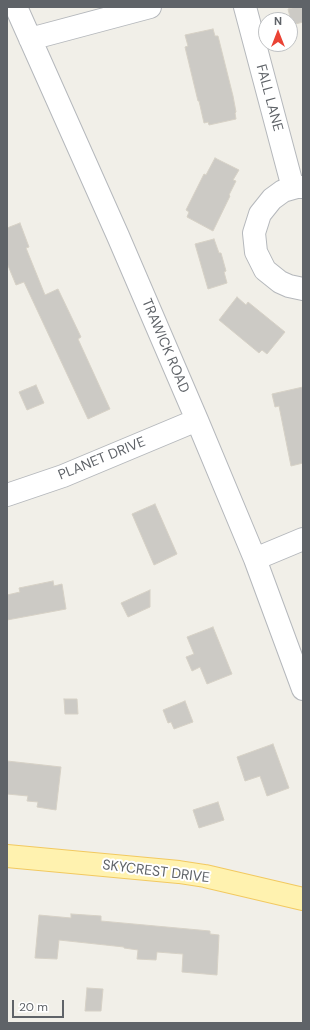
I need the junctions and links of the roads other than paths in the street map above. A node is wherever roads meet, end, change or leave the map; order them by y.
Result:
1 (16, 7) edge
2 (150, 7) edge
3 (245, 7) edge
4 (30, 39) junction
5 (298, 188) edge
6 (303, 289) edge
7 (197, 420) junction
8 (7, 495) edge
9 (303, 539) edge
10 (255, 559) junction
11 (303, 689) edge
12 (7, 856) edge
13 (303, 899) edge

1 - 4 street, TRAWICK ROAD
2 - 4 street
3 - 5 street, FALL LANE
4 - 7 street, TRAWICK ROAD
5 - 6 street, FALL LANE
7 - 8 street, PLANET DRIVE
7 - 10 street, TRAWICK ROAD
9 - 10 street
10 - 11 street, TRAWICK ROAD
12 - 13 main road, SKYCREST DRIVE

